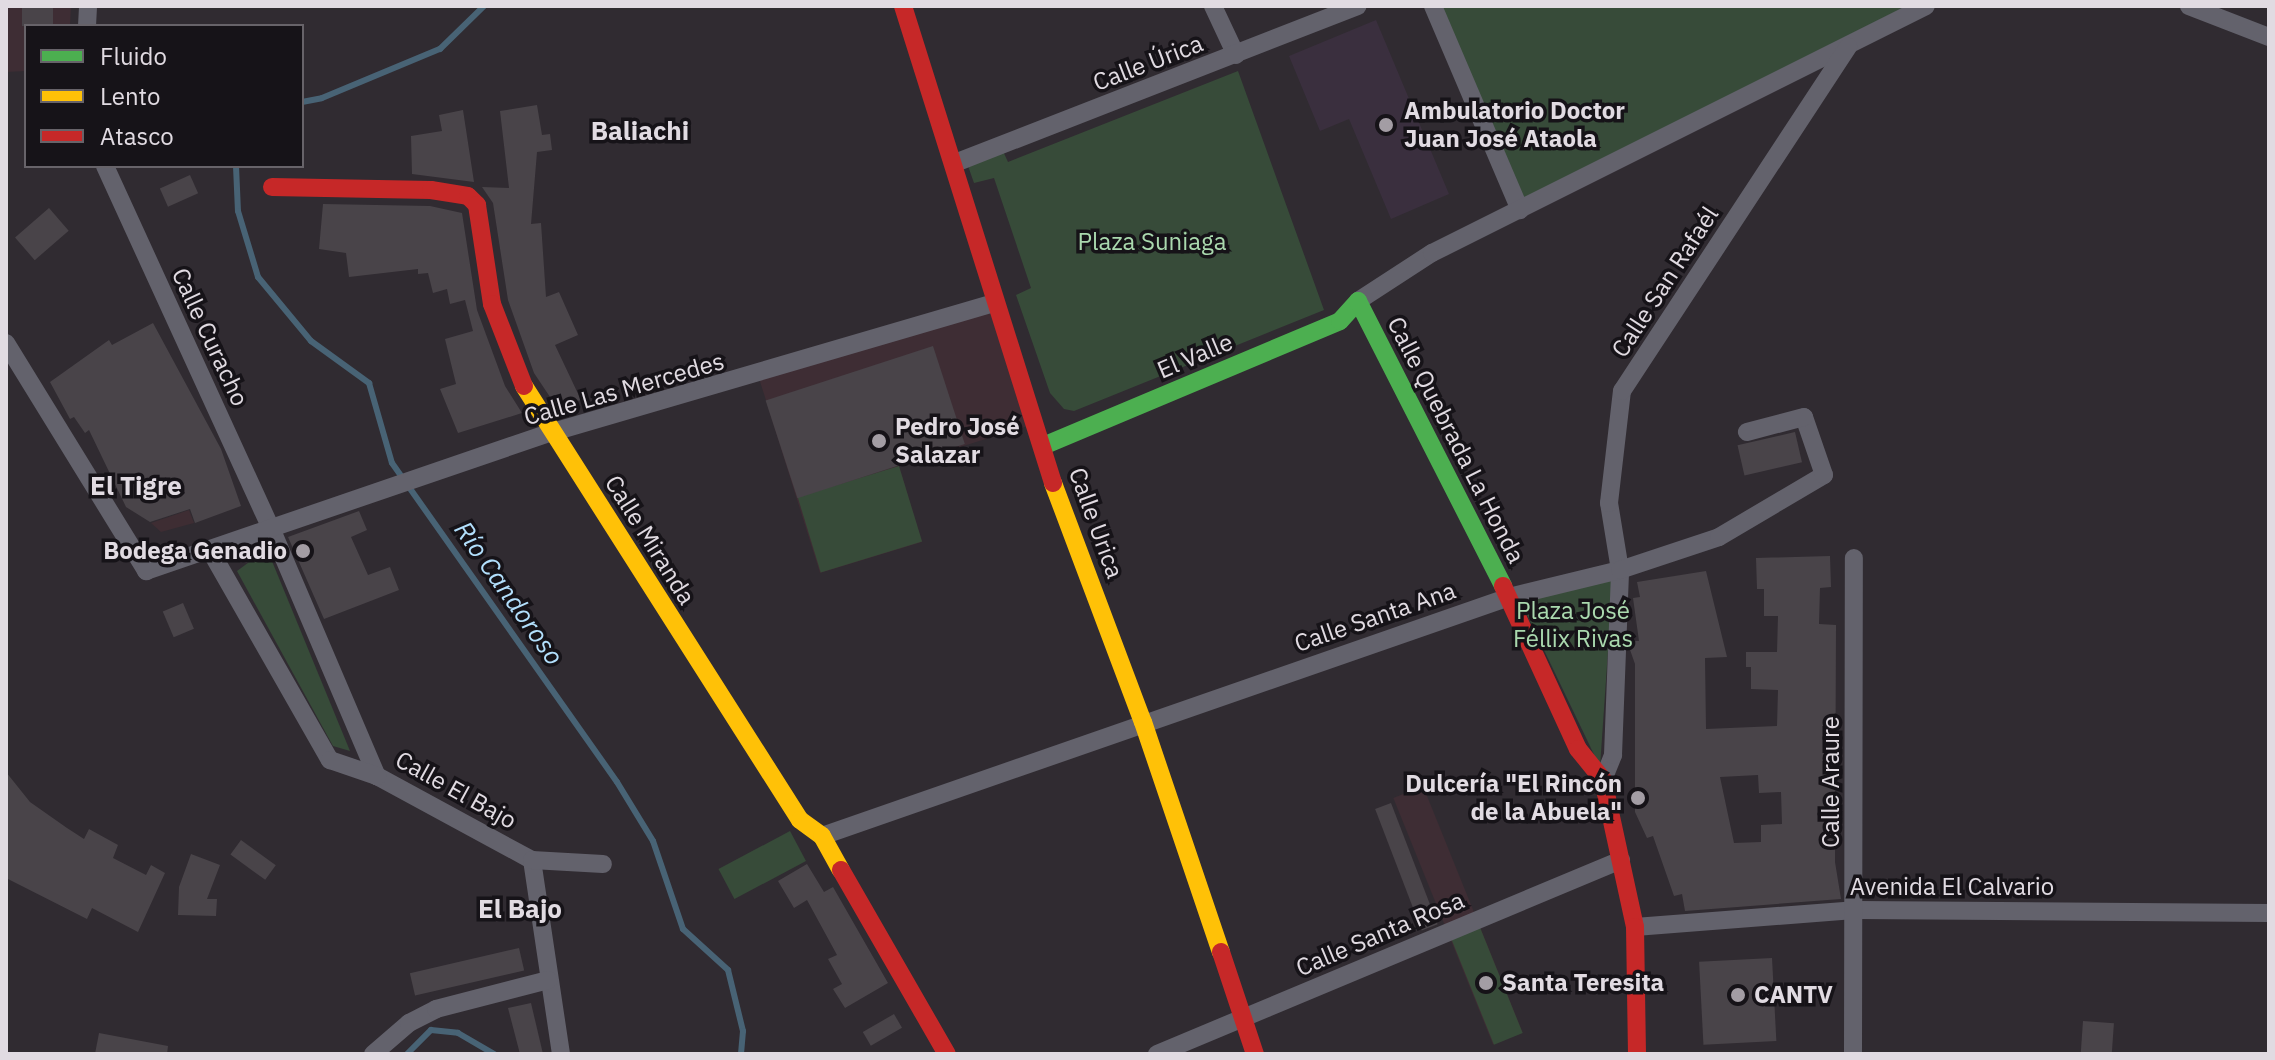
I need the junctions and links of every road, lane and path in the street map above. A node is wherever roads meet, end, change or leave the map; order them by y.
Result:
1 (903, 6) edge
2 (1213, 6) edge
3 (1357, 6) edge
4 (1433, 6) edge
5 (1926, 6) edge
6 (2189, 6) edge
7 (2269, 37) edge
8 (1848, 47) junction
9 (1236, 55) junction
10 (955, 163) junction
11 (106, 168) edge
12 (272, 187) dead end
13 (1520, 210) junction
14 (1358, 301) junction
15 (993, 303) junction
16 (6, 343) edge
17 (553, 432) junction
18 (1747, 432) dead end
19 (1043, 446) junction
20 (271, 528) junction
21 (210, 550) junction
22 (1854, 558) dead end
23 (1620, 570) junction
24 (1509, 597) junction
25 (1143, 722) junction
26 (377, 776) junction
27 (1603, 780) junction
28 (822, 836) junction
29 (532, 860) junction
30 (1621, 860) junction
31 (603, 864) dead end
32 (1857, 910) junction
33 (2269, 913) edge
34 (1635, 927) junction
35 (548, 980) junction
36 (1243, 1018) junction
37 (373, 1054) edge
38 (561, 1054) edge
39 (947, 1054) edge
40 (1157, 1054) edge
41 (1255, 1054) edge
42 (1637, 1054) edge
43 (1853, 1054) edge

1 - 10 main road, Calle Urica
2 - 9 street
3 - 9 street, Calle Úrica
4 - 13 street
5 - 8 street, Calle San Rafaél
6 - 7 street
8 - 13 street, Calle San Rafaél
8 - 23 street, Calle San Rafaél
9 - 10 street, Calle Úrica
10 - 15 main road, Calle Urica
11 - 20 street, Calle Curacho
12 - 17 main road, Calle Miranda
13 - 14 street, Calle San Rafaél
14 - 19 main road, El Valle
14 - 24 main road, Calle Quebrada La Honda
15 - 17 street, Calle Las Mercedes
15 - 19 main road, Calle Urica
16 - 21 street, Calle Las Mercedes
17 - 20 street, Calle Las Mercedes
17 - 28 main road, Calle Miranda
18 - 23 street, Calle Santa Ana
19 - 25 main road, Calle Urica
20 - 21 street, Calle Las Mercedes
20 - 26 street, Calle El Bajo
21 - 26 street
22 - 32 street, Calle Araure
23 - 24 street, Calle Santa Ana
23 - 27 street, Calle San Rafaél
24 - 25 street, Calle Santa Ana
24 - 27 main road, Calle Quebrada La Honda
25 - 28 street, Calle Santa Ana
25 - 36 main road, Calle Urica
26 - 29 street, Calle El Bajo
27 - 30 main road, Calle Quebrada La Honda
28 - 39 main road, Calle Miranda
29 - 31 street
29 - 35 street, Calle El Bajo
30 - 34 main road, Calle Quebrada La Honda
30 - 36 street, Calle Santa Rosa
32 - 33 street, Avenida El Calvario
32 - 34 street, Avenida El Calvario
32 - 43 street, Calle Araure
34 - 42 main road, Calle Quebrada La Honda
35 - 37 street
35 - 38 street, Calle El Bajo
36 - 40 street, Calle Santa Rosa
36 - 41 main road, Calle Urica

